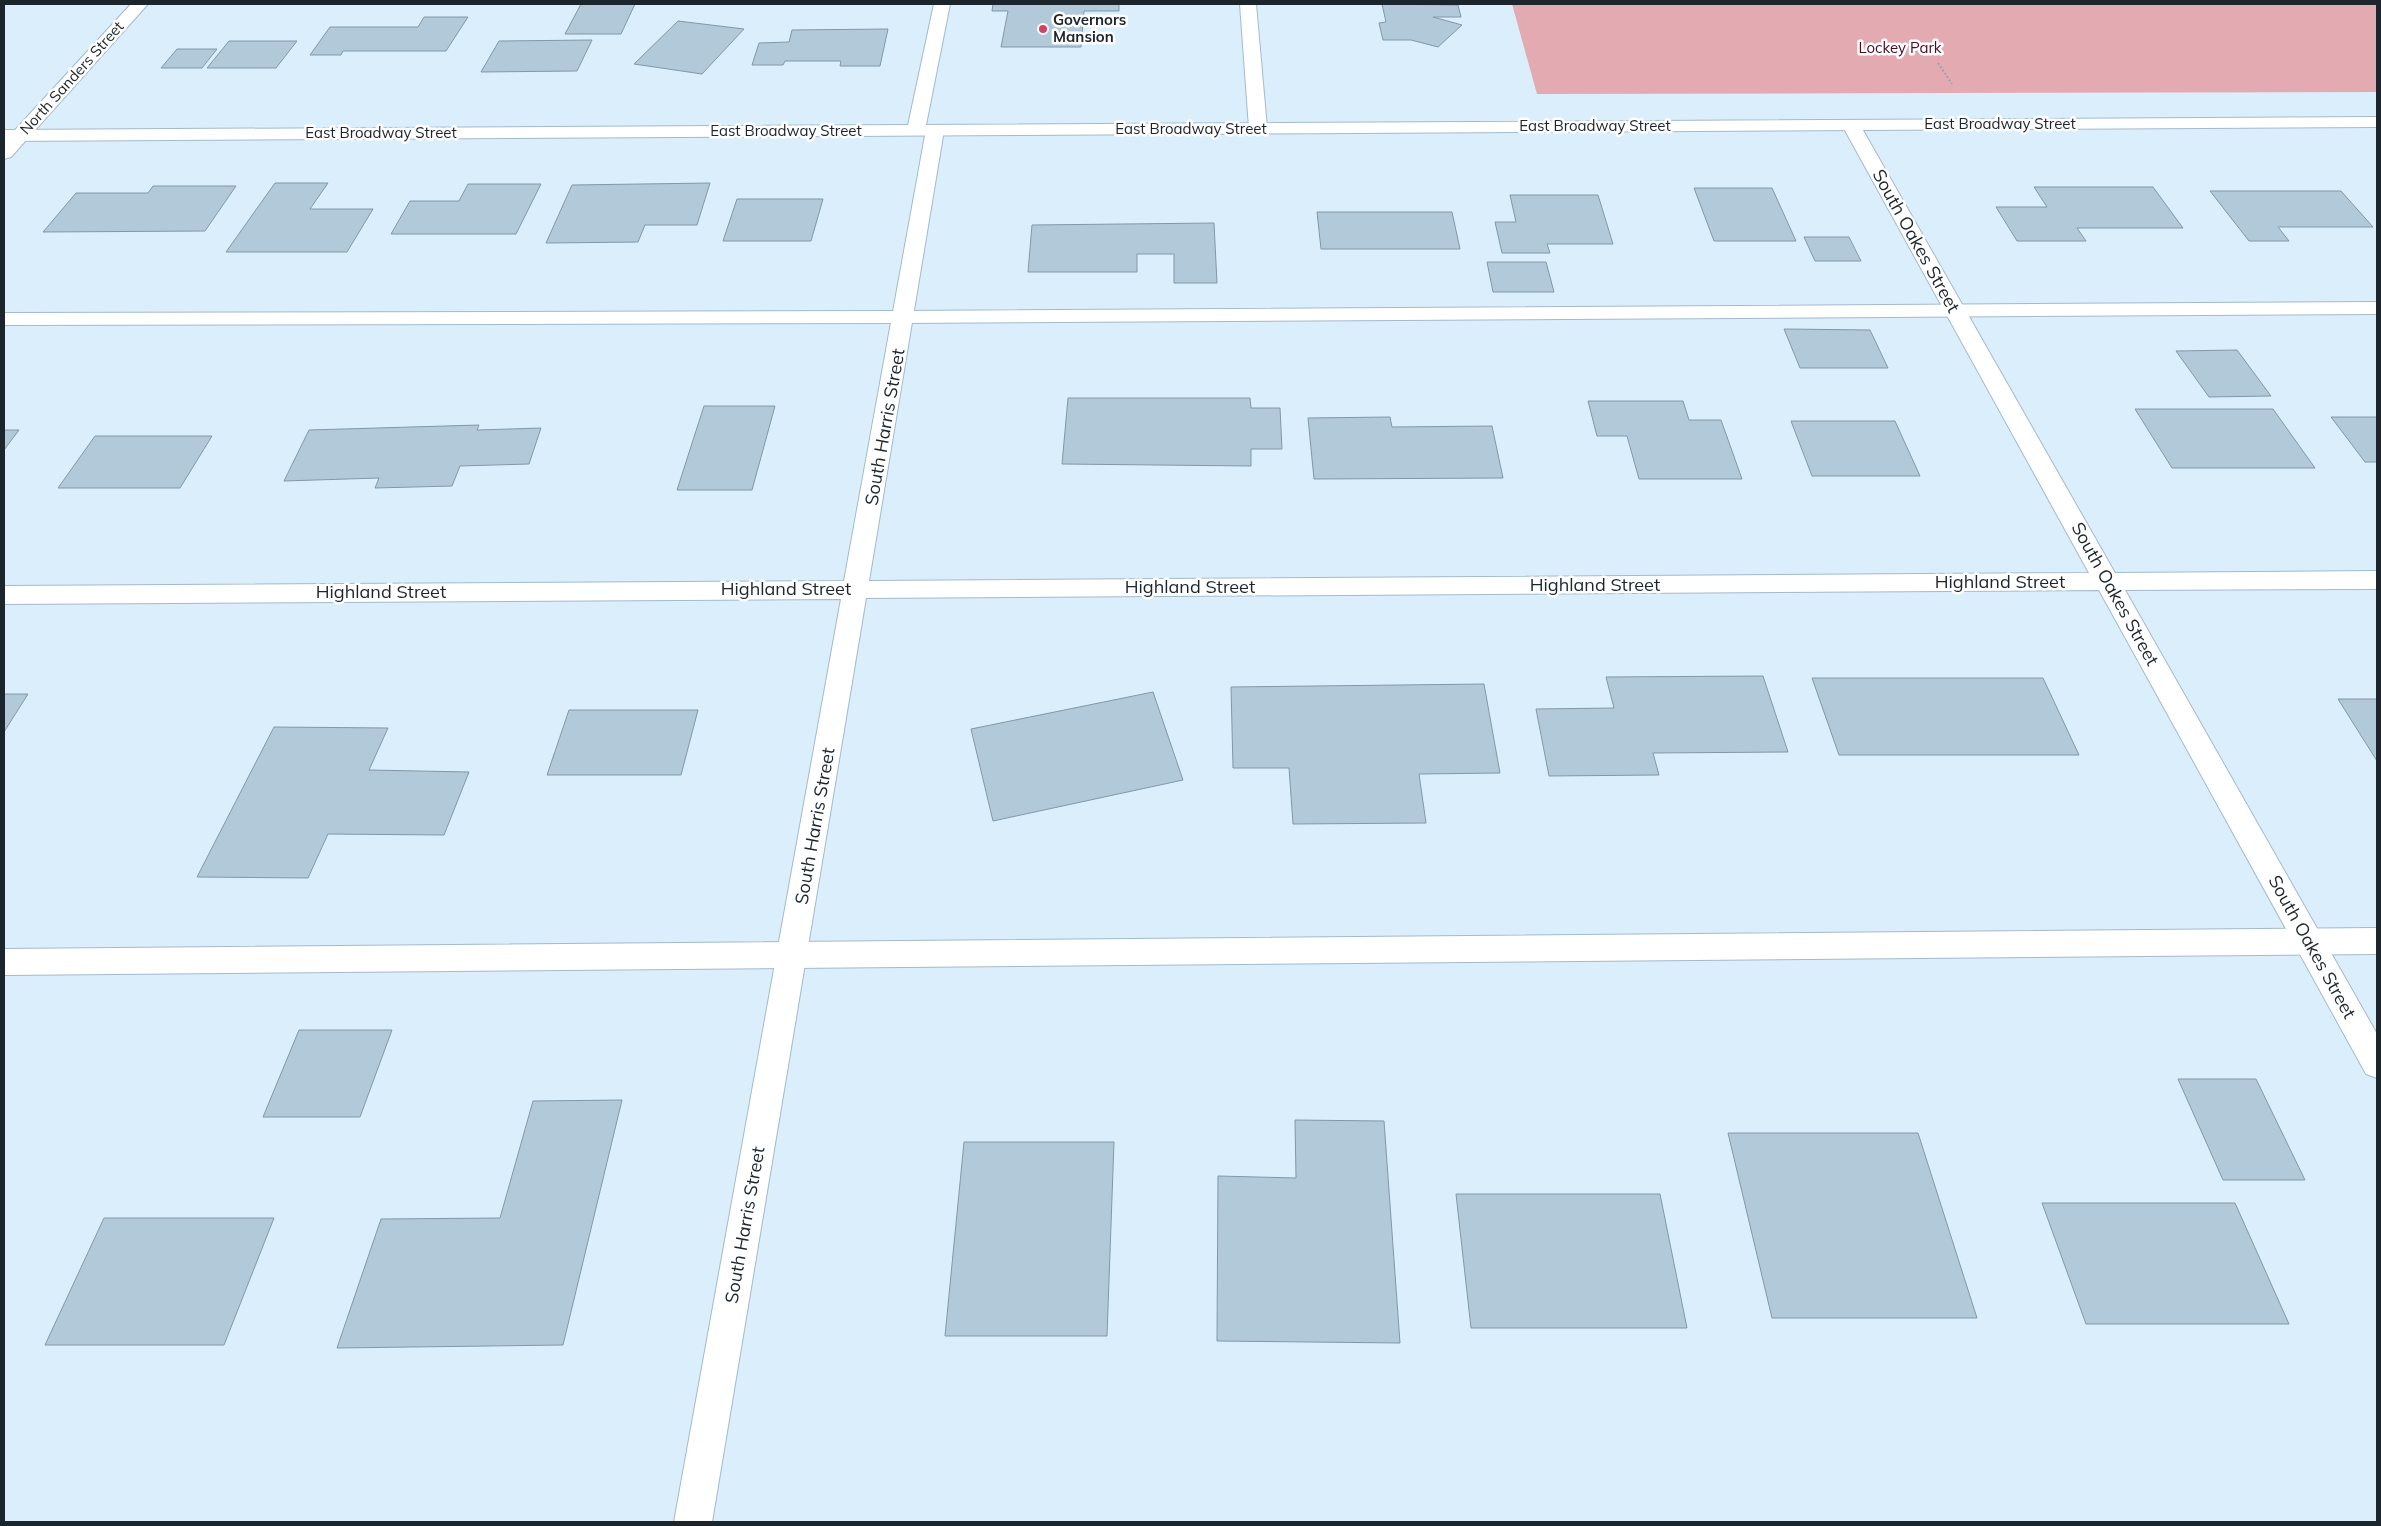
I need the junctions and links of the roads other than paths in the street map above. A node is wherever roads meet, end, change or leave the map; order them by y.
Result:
1 (140, 4) edge
2 (942, 4) edge
3 (1248, 4) edge
4 (2377, 122) edge
5 (1851, 125) junction
6 (1258, 128) junction
7 (926, 130) junction
8 (12, 136) edge
9 (4, 153) edge
10 (2377, 308) edge
11 (1956, 311) junction
12 (904, 316) junction
13 (4, 319) edge
14 (2377, 580) edge
15 (2108, 582) junction
16 (857, 589) junction
17 (4, 595) edge
18 (2377, 940) edge
19 (2309, 941) junction
20 (792, 955) junction
21 (4, 962) edge
22 (2377, 1064) edge
23 (693, 1522) edge

1 - 8 street, North Sanders Street
2 - 7 street, South Harris Street
3 - 6 street
4 - 5 street, East Broadway Street
5 - 6 street, East Broadway Street
5 - 11 street, South Oakes Street
6 - 7 street, East Broadway Street
7 - 8 street, East Broadway Street
7 - 12 street, South Harris Street
8 - 9 street, North Sanders Street
10 - 11 street
11 - 12 street
11 - 15 street, South Oakes Street
12 - 13 street
12 - 16 street, South Harris Street
14 - 15 street, Highland Street
15 - 16 street, Highland Street
15 - 19 street, South Oakes Street
16 - 17 street, Highland Street
16 - 20 street, South Harris Street
18 - 19 street
19 - 20 street
19 - 22 street, South Oakes Street
20 - 21 street
20 - 23 street, South Harris Street

